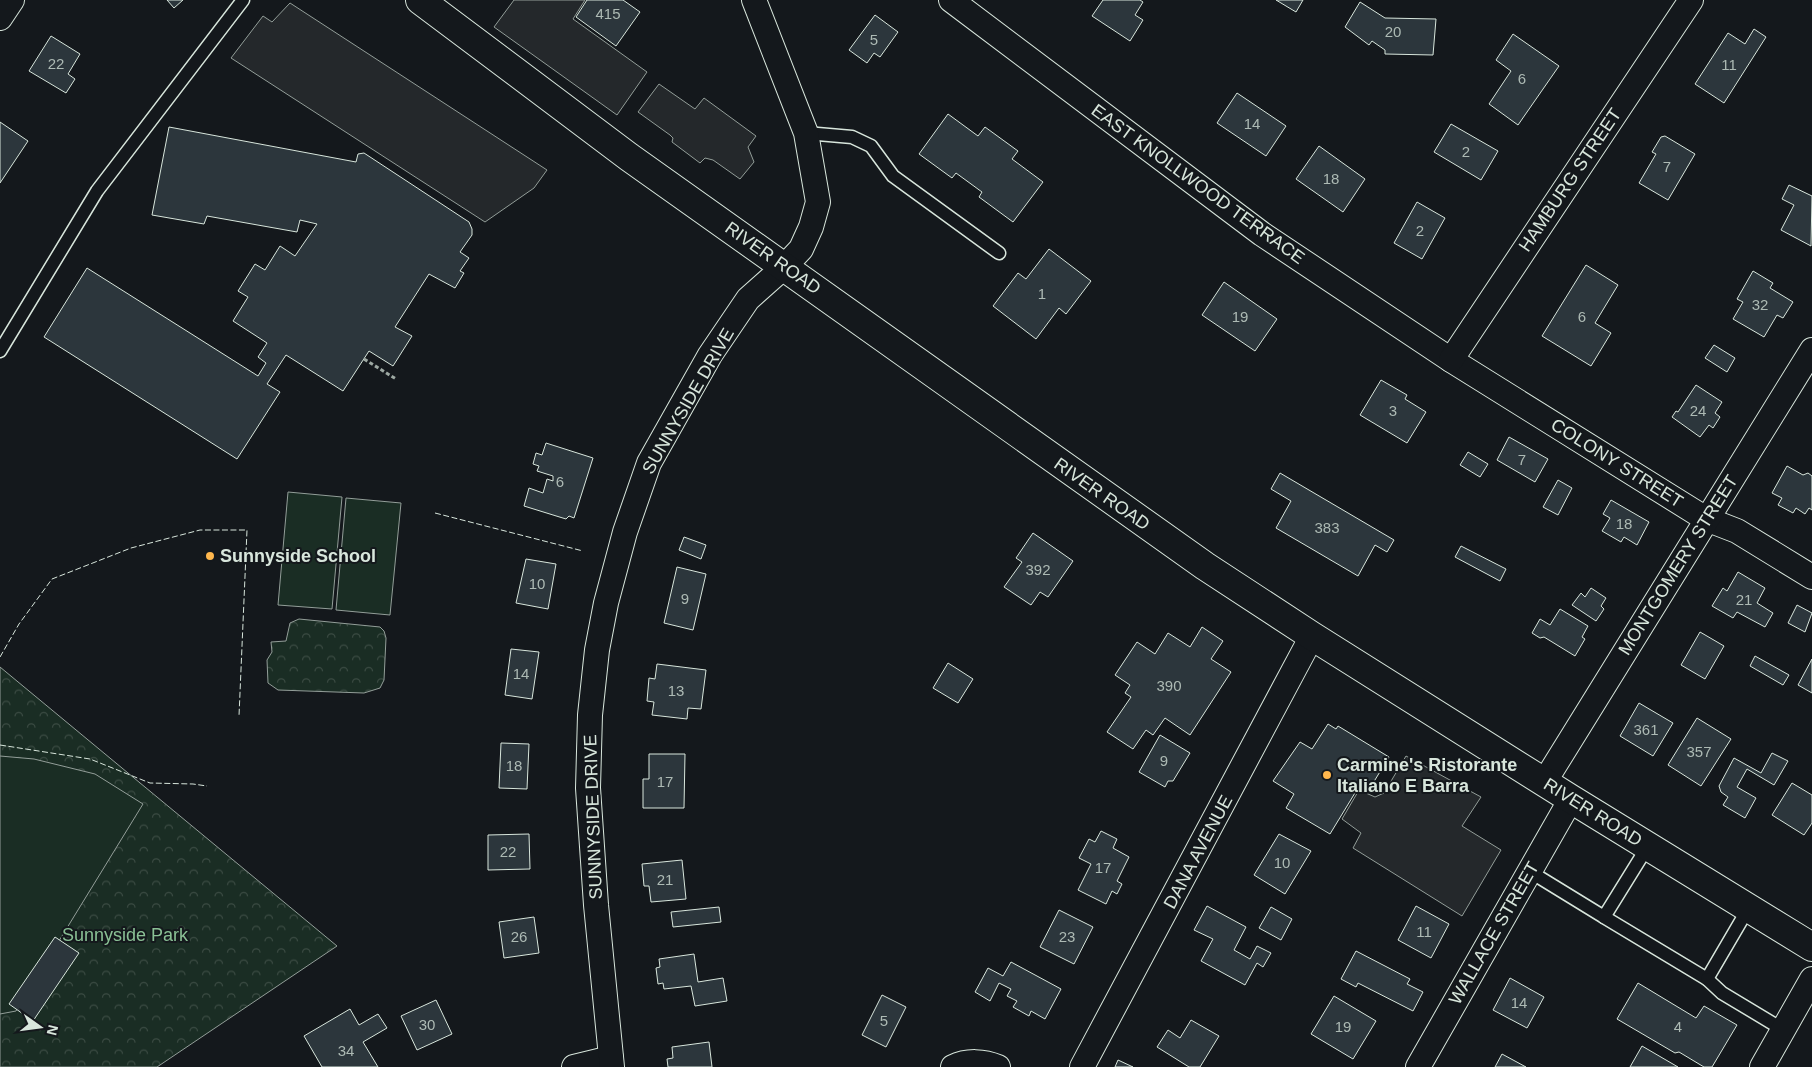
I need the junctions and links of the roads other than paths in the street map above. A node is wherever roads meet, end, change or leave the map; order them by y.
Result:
1 (12, 0) edge
2 (243, 0) edge
3 (420, 0) edge
4 (754, 0) edge
5 (951, 0) edge
6 (1691, 0) edge
7 (0, 18) edge
8 (806, 133) junction
9 (999, 253) dead end
10 (785, 266) junction
11 (1812, 350) edge
12 (0, 351) edge
13 (1451, 360) junction
14 (1706, 519) junction
15 (1812, 576) edge
16 (1312, 636) junction
17 (1545, 781) junction
18 (1570, 799) junction
19 (1648, 846) junction
20 (1529, 871) junction
21 (1748, 909) junction
22 (1604, 917) junction
23 (1812, 947) edge
24 (1707, 979) junction
25 (1812, 979) edge
26 (1782, 1029) junction
27 (612, 1063) edge
28 (574, 1067) edge
29 (954, 1067) edge
30 (998, 1067) edge
31 (1082, 1067) edge
32 (1418, 1067) edge
33 (1762, 1067) edge

1 - 7 street
2 - 12 lane
3 - 10 main road, RIVER ROAD
4 - 8 street, SUNNYSIDE DRIVE
5 - 13 street, EAST KNOLLWOOD TERRACE
6 - 13 street, HAMBURG STREET
8 - 9 lane
8 - 10 street, SUNNYSIDE DRIVE
10 - 16 main road, RIVER ROAD
10 - 27 street, SUNNYSIDE DRIVE
11 - 14 street, MONTGOMERY STREET
13 - 14 street, COLONY STREET
14 - 15 street, COLONY STREET
14 - 17 street, MONTGOMERY STREET
16 - 17 main road, RIVER ROAD
16 - 31 street, DANA AVENUE
17 - 18 main road, RIVER ROAD
18 - 19 main road, RIVER ROAD
18 - 20 street, WALLACE STREET
19 - 21 main road, RIVER ROAD
19 - 22 lane
20 - 22 lane
20 - 32 street, WALLACE STREET
21 - 23 main road, RIVER ROAD
21 - 24 lane
22 - 24 lane
24 - 26 lane
25 - 26 street
26 - 33 street
27 - 28 street, SUNNYSIDE DRIVE
29 - 30 street

